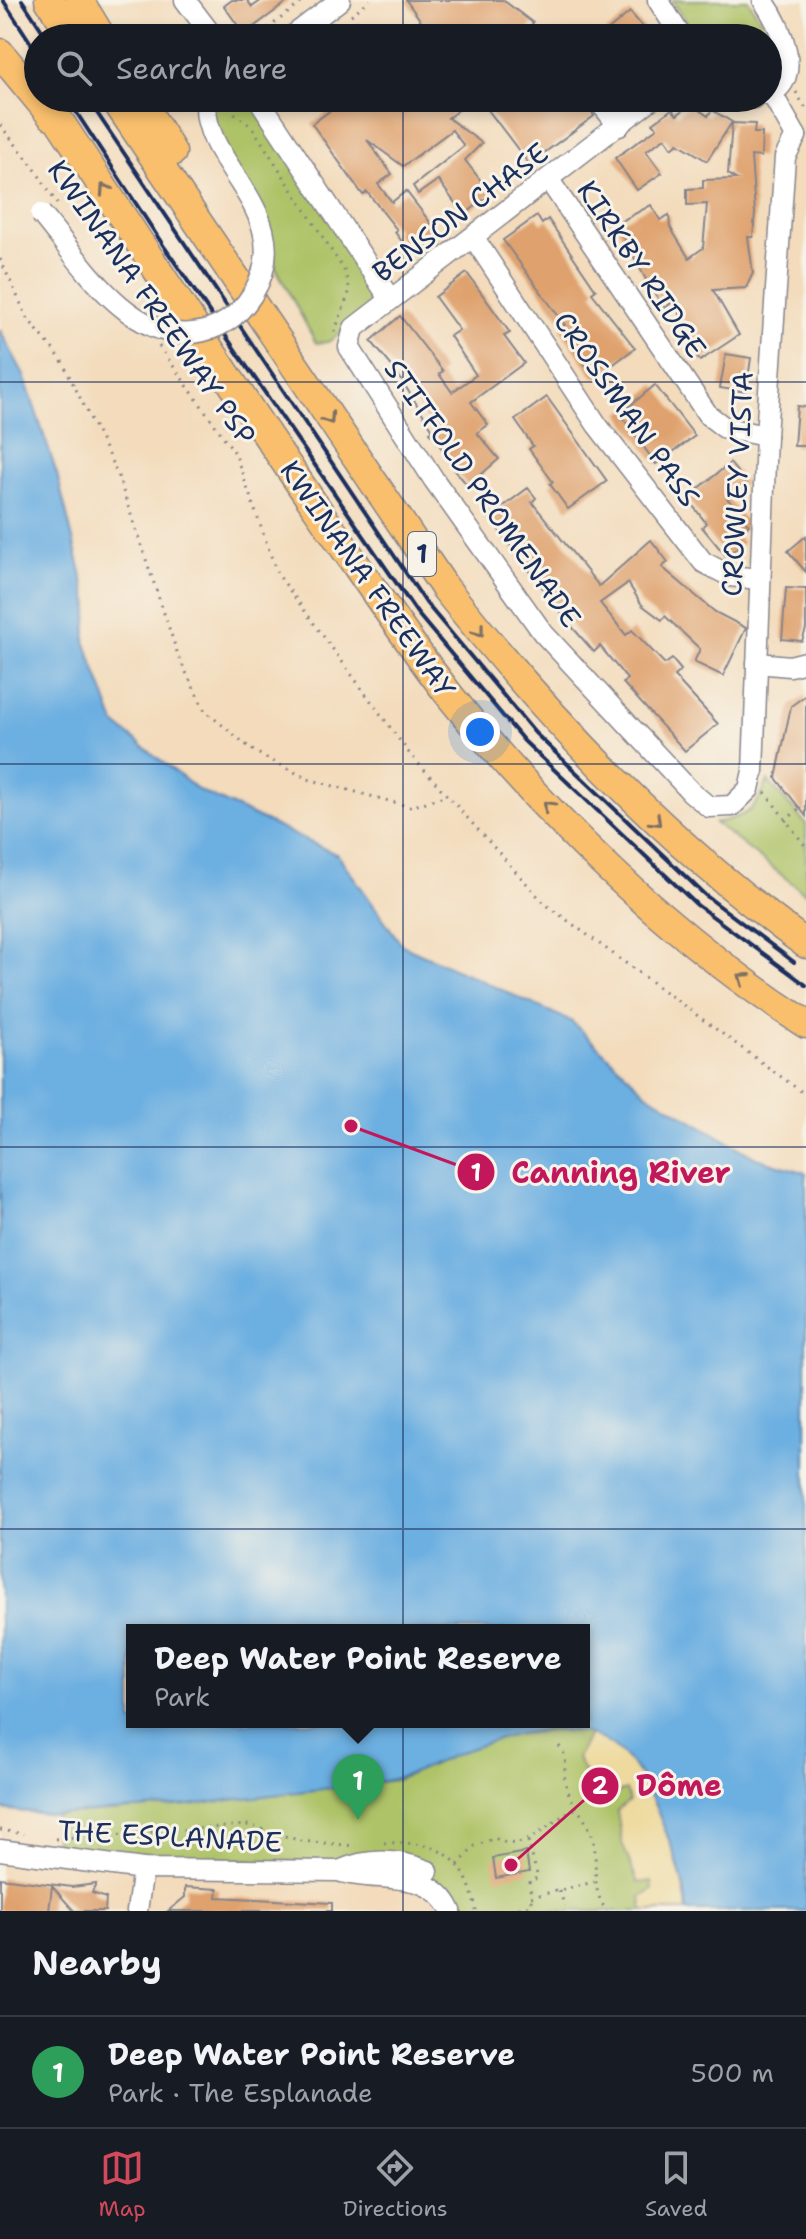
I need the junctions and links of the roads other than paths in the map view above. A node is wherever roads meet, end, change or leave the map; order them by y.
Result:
1 (49, 0) edge
2 (79, 0) edge
3 (185, 0) edge
4 (340, 0) edge
5 (658, 0) edge
6 (763, 0) edge
7 (65, 24) edge
8 (94, 24) edge
9 (203, 24) edge
10 (308, 24) edge
11 (673, 24) edge
12 (781, 24) edge
13 (782, 25) edge
14 (0, 32) edge
15 (799, 47) edge
16 (0, 53) edge
17 (24, 68) edge
18 (24, 82) edge
19 (782, 87) edge
20 (49, 112) edge
21 (53, 112) edge
22 (123, 112) edge
23 (147, 112) edge
24 (208, 112) edge
25 (267, 112) edge
26 (608, 112) edge
27 (636, 112) edge
28 (779, 112) edge
29 (619, 126) junction
30 (801, 136) edge
31 (72, 140) junction
32 (549, 180) junction
33 (50, 211) road end
34 (474, 238) junction
35 (390, 299) junction
36 (340, 345) joint
37 (303, 380) junction
38 (766, 436) junction
39 (759, 579) junction
40 (806, 662) edge
41 (757, 663) junction
42 (709, 807) joint
43 (806, 944) edge
44 (806, 1024) edge
45 (0, 1850) edge
46 (143, 1869) junction
47 (339, 1871) junction
48 (137, 1911) edge
49 (451, 1911) edge
50 (463, 1911) edge

1 - 7 highway
2 - 8 highway
3 - 9 street
4 - 10 street
5 - 11 street
6 - 12 street
13 - 15 street
14 - 17 highway
15 - 19 street
16 - 18 highway, 1
20 - 31 highway, 1
21 - 31 highway, KWINANA FREEWAY
22 - 37 highway, KWINANA FREEWAY / 1
23 - 37 highway, 1
24 - 33 street, bridge
25 - 35 street
26 - 29 street
27 - 29 street, BENSON CHASE
28 - 30 street
29 - 32 street, BENSON CHASE
30 - 38 street, CROWLEY VISTA
44 -> 31 highway, KWINANA FREEWAY / 1
32 - 34 street, BENSON CHASE
32 - 38 street, KIRKBY RIDGE
34 - 35 street, BENSON CHASE
34 - 39 street, CROSSMAN PASS
35 - 36 street, BENSON CHASE
36 - 42 street, STITFOLD PROMENADE
37 -> 43 highway, KWINANA FREEWAY / 1
38 - 39 street, CROWLEY VISTA
39 - 41 street, CROWLEY VISTA
40 - 41 street
41 - 42 street, CROWLEY VISTA
45 - 46 street, THE ESPLANADE
46 - 47 street, THE ESPLANADE
46 - 48 street
47 - 49 street, THE ESPLANADE
47 - 50 street, THE ESPLANADE

